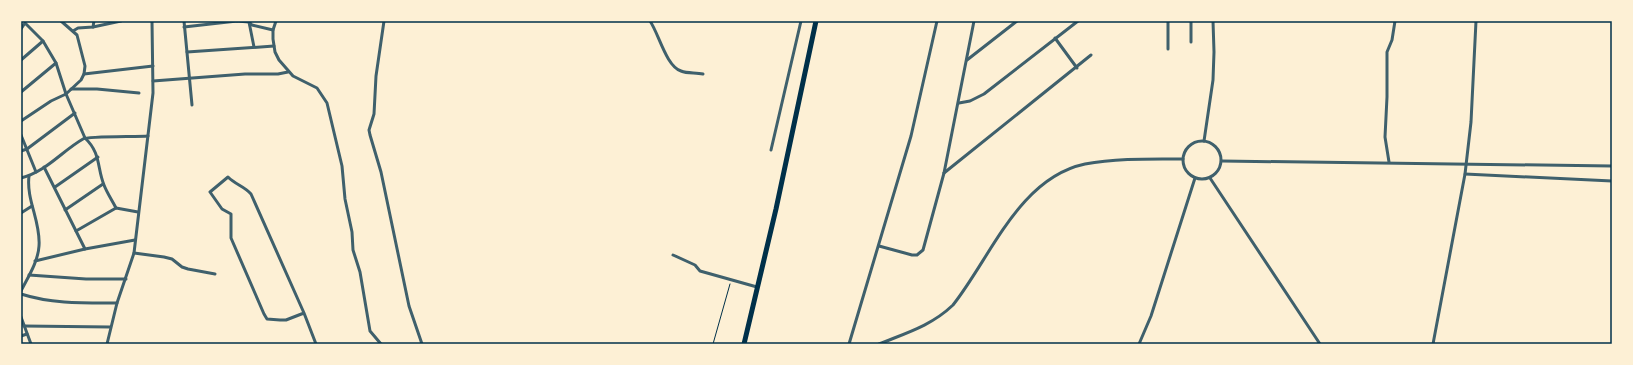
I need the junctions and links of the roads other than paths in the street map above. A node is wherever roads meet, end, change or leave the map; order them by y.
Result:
1 (62, 21) edge
2 (94, 21) edge
3 (121, 21) edge
4 (152, 21) edge
5 (184, 21) edge
6 (237, 21) edge
7 (276, 21) edge
8 (384, 21) edge
9 (650, 21) edge
10 (800, 21) edge
11 (816, 21) edge
12 (937, 21) edge
13 (974, 21) edge
14 (1009, 21) edge
15 (1017, 21) edge
16 (1078, 21) edge
17 (1168, 21) edge
18 (1191, 21) edge
19 (1213, 21) edge
20 (1395, 21) edge
21 (1476, 21) edge
22 (249, 22) edge
23 (207, 23) edge
24 (93, 27) junction
25 (1010, 27) junction
26 (184, 28) junction
27 (21, 29) edge
28 (73, 30) junction
29 (273, 30) junction
30 (1055, 38) junction
31 (43, 41) junction
32 (1191, 42) dead end
33 (274, 46) junction
34 (254, 47) junction
35 (1168, 49) dead end
36 (187, 52) junction
37 (1091, 55) dead end
38 (21, 60) edge
39 (968, 60) junction
40 (56, 63) junction
41 (153, 66) junction
42 (1076, 68) junction
43 (288, 72) junction
44 (84, 74) junction
45 (703, 74) dead end
46 (190, 79) junction
47 (154, 81) junction
48 (71, 89) junction
49 (21, 92) edge
50 (139, 93) dead end
51 (66, 94) junction
52 (959, 103) junction
53 (192, 105) dead end
54 (75, 113) junction
55 (21, 121) edge
56 (21, 135) edge
57 (148, 136) junction
58 (85, 138) junction
59 (1204, 141) junction
60 (26, 149) junction
61 (771, 150) dead end
62 (21, 151) edge
63 (98, 157) junction
64 (1182, 160) junction
65 (1222, 161) junction
66 (1389, 162) junction
67 (1466, 164) junction
68 (1612, 166) edge
69 (44, 167) junction
70 (36, 172) junction
71 (944, 173) junction
72 (1465, 174) junction
73 (29, 176) junction
74 (21, 178) edge
75 (1195, 178) junction
76 (1210, 178) junction
77 (1612, 181) edge
78 (103, 184) junction
79 (55, 187) junction
80 (32, 206) junction
81 (116, 208) junction
82 (65, 210) junction
83 (21, 212) edge
84 (138, 212) junction
85 (76, 231) junction
86 (135, 240) junction
87 (879, 246) junction
88 (85, 249) junction
89 (134, 254) junction
90 (673, 255) dead end
91 (35, 261) junction
92 (215, 274) dead end
93 (29, 275) junction
94 (126, 280) junction
95 (757, 287) junction
96 (21, 293) edge
97 (116, 303) junction
98 (304, 314) junction
99 (21, 317) edge
100 (24, 326) junction
101 (110, 327) junction
102 (27, 334) junction
103 (21, 336) edge
104 (31, 344) edge
105 (107, 344) edge
106 (316, 344) edge
107 (381, 344) edge
108 (422, 344) edge
109 (744, 344) edge
110 (849, 344) edge
111 (879, 344) edge
112 (1139, 344) edge
113 (1320, 344) edge
114 (1434, 344) edge

1 - 28 street
2 - 24 street
3 - 24 street
4 - 41 street
5 - 26 street
6 - 22 street
6 - 23 street
7 - 29 street
8 - 108 street
9 - 45 street
10 - 61 street
11 - 95 main road
12 - 87 street
13 - 39 street
14 - 25 street
15 - 25 street
16 - 30 street
17 - 35 street
18 - 32 street
19 - 59 street
20 - 66 street
21 - 67 street
22 - 29 street
22 - 34 street
23 - 26 street
24 - 28 street
25 - 39 street
26 - 36 street
27 - 31 street
28 - 44 street
29 - 33 street
30 - 42 street
30 - 52 street
31 - 38 street
31 - 40 street
33 - 34 street
33 - 43 street
34 - 36 street
36 - 46 street
37 - 42 street
39 - 52 street
40 - 49 street
40 - 51 street
41 - 44 street
41 - 47 street
42 - 71 street
43 - 46 street
43 - 107 street
44 - 48 street
46 - 47 street
46 - 53 street
47 - 57 street
48 - 50 street
48 - 51 street
51 - 54 street
51 - 55 street
52 - 71 street
54 - 58 street
54 - 60 street
56 - 60 street
57 - 58 street
57 - 84 street
58 - 63 street
58 - 69 street
59 - 64 street
59 - 65 street
60 - 62 street
60 - 70 street
63 - 78 street
63 - 79 street
64 - 75 street
64 - 111 street
65 - 66 street
65 - 76 street
66 - 67 street
67 - 68 street
67 - 72 street
69 - 70 street
69 - 79 street
70 - 73 street
71 - 87 street
72 - 77 street
72 - 114 street
73 - 74 street
73 - 80 street
75 - 76 street
75 - 112 street
76 - 113 street
78 - 81 street
78 - 82 street
79 - 82 street
80 - 83 street
80 - 91 street
81 - 84 street
81 - 85 street
82 - 85 street
84 - 86 street
85 - 88 street
86 - 88 street
86 - 89 street
87 - 110 street
88 - 91 street
89 - 92 street
89 - 94 street
90 - 95 street
91 - 93 street
93 - 94 street
93 - 96 street
94 - 97 street
95 - 109 main road
96 - 97 street
97 - 101 street
98 - 98 street
98 - 106 street
99 - 100 street
100 - 101 street
100 - 102 street
101 - 105 street
102 - 103 street
102 - 104 street

